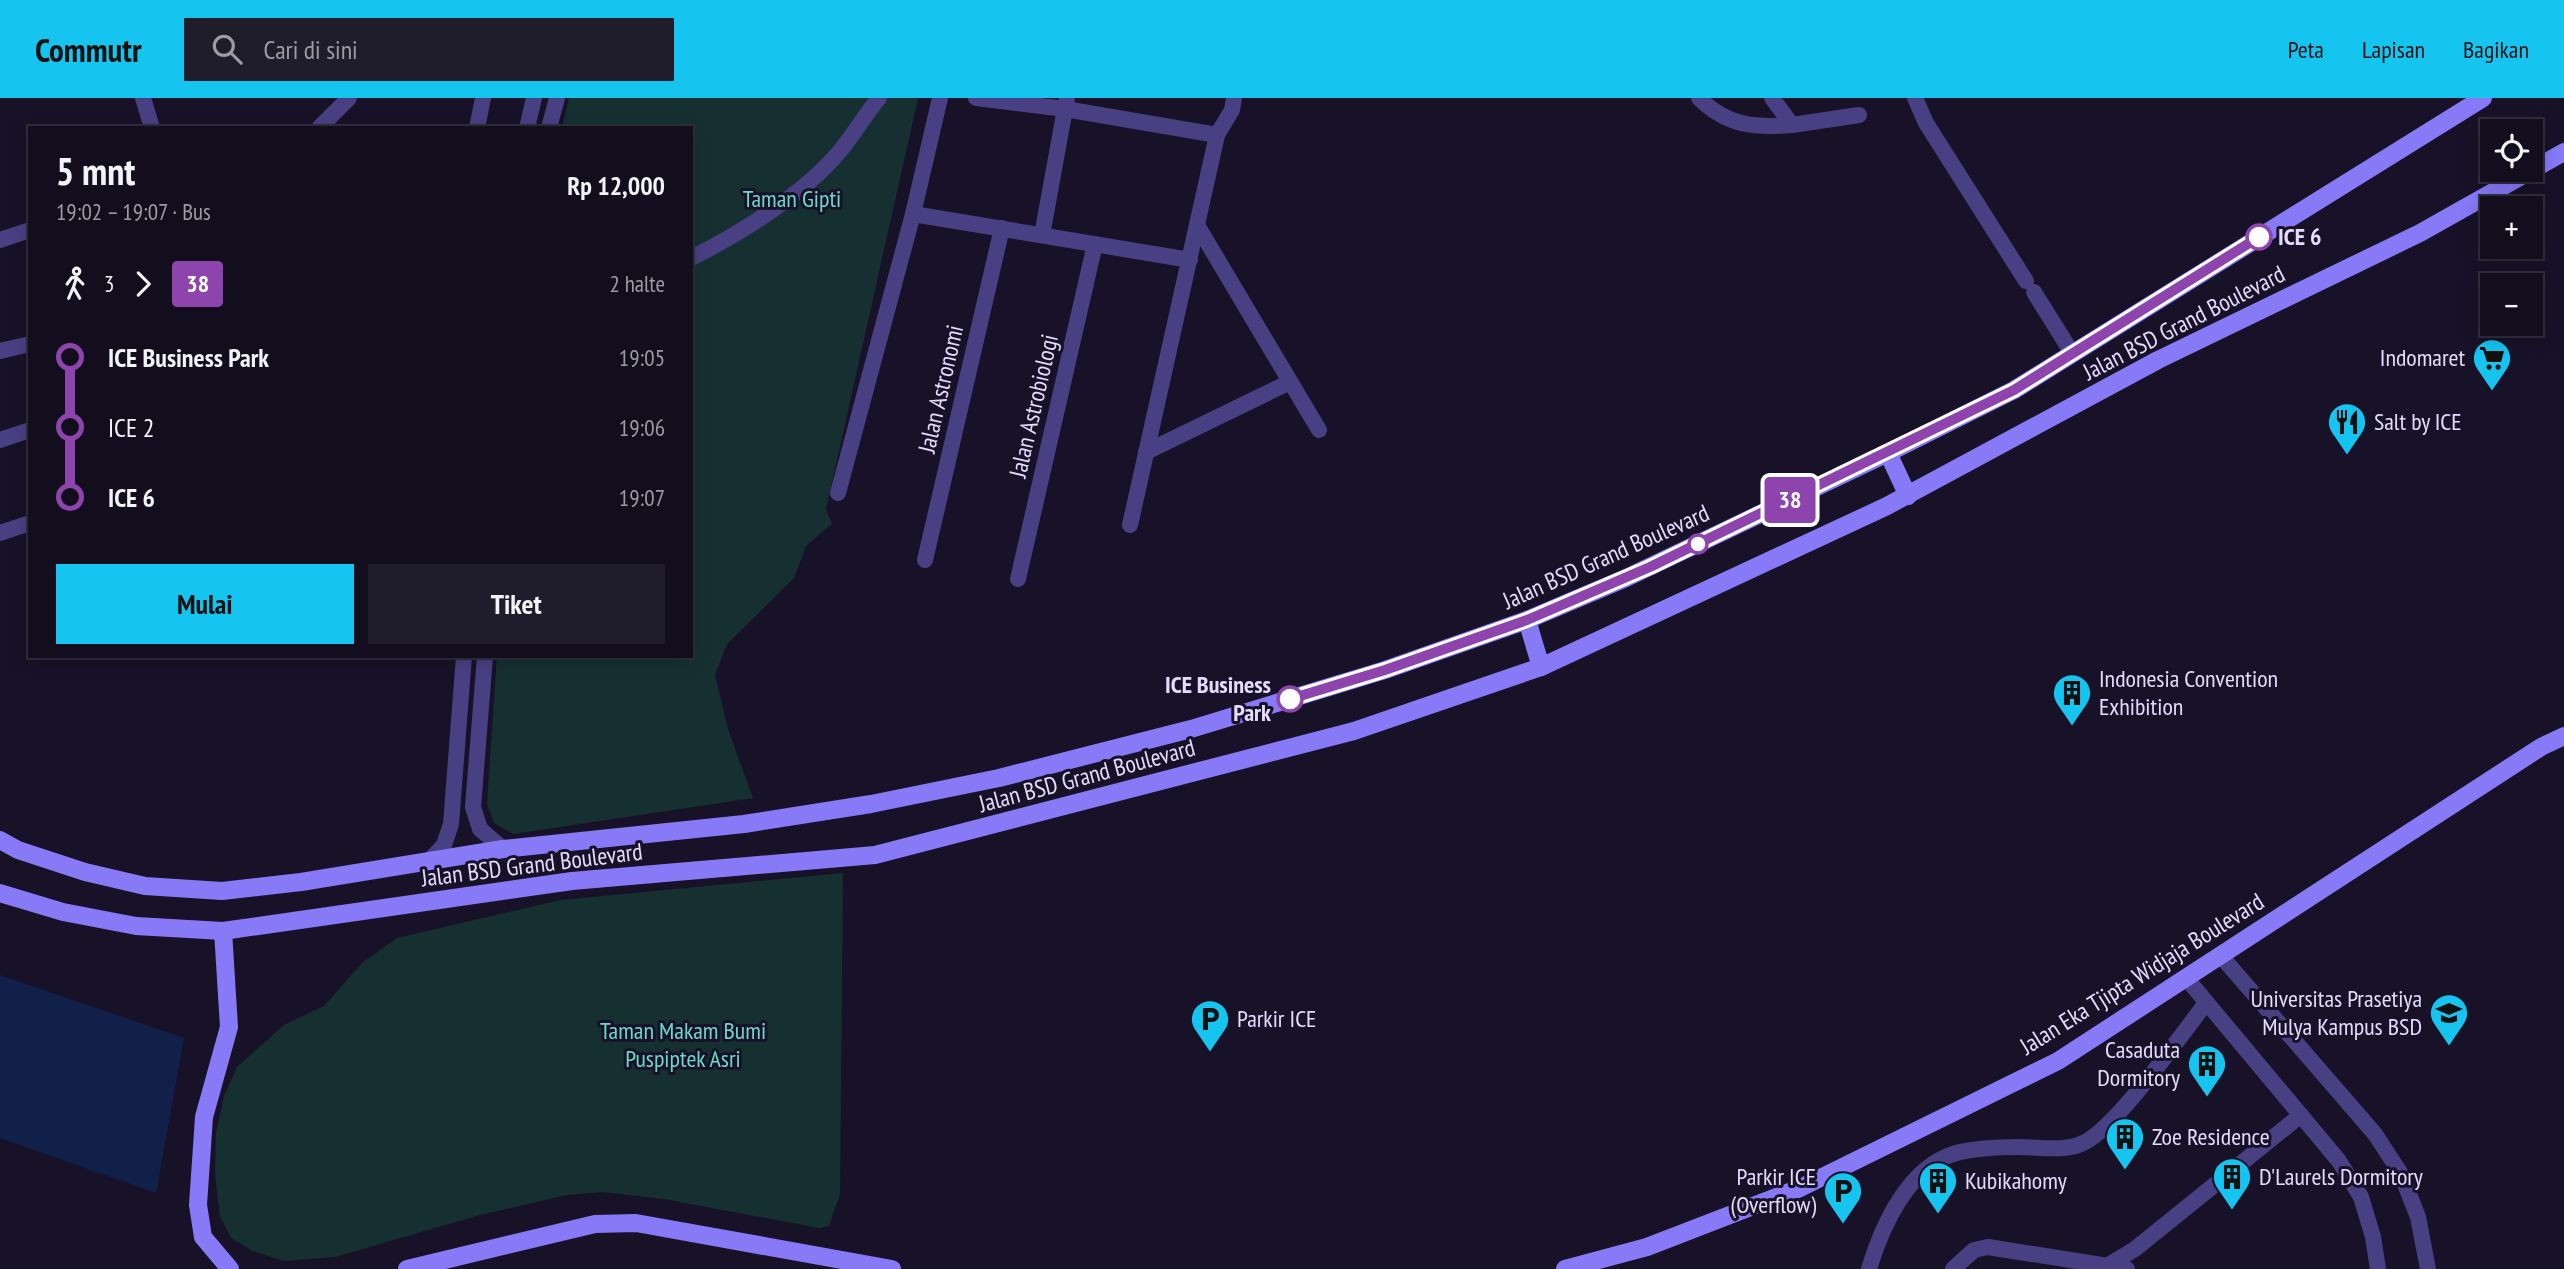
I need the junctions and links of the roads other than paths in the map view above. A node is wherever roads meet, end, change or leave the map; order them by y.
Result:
1 (143, 98) edge
2 (349, 98) edge
3 (483, 98) edge
4 (524, 98) edge
5 (534, 98) edge
6 (557, 98) edge
7 (879, 98) edge
8 (940, 98) edge
9 (976, 98) edge
10 (1234, 98) edge
11 (1699, 98) edge
12 (1772, 98) edge
13 (1915, 98) edge
14 (2483, 98) edge
15 (1066, 103) edge
16 (1859, 115) dead end
17 (1792, 125) junction
18 (151, 126) edge
19 (321, 126) edge
20 (477, 126) edge
21 (527, 126) edge
22 (527, 126) edge
23 (550, 126) edge
24 (1217, 135) junction
25 (2564, 152) edge
26 (914, 214) junction
27 (1197, 225) junction
28 (1002, 228) junction
29 (28, 231) edge
30 (1042, 235) junction
31 (0, 240) edge
32 (1095, 244) junction
33 (693, 257) edge
34 (1190, 260) junction
35 (28, 344) edge
36 (0, 351) edge
37 (2072, 353) junction
38 (1290, 382) junction
39 (1319, 430) dead end
40 (28, 431) edge
41 (0, 440) edge
42 (1146, 452) junction
43 (1888, 453) junction
44 (838, 493) dead end
45 (1908, 496) junction
46 (28, 524) edge
47 (1129, 525) dead end
48 (0, 533) edge
49 (925, 560) dead end
50 (1018, 579) dead end
51 (1527, 620) junction
52 (464, 658) edge
53 (485, 658) edge
54 (1541, 667) junction
55 (2564, 736) edge
56 (0, 841) edge
57 (503, 849) junction
58 (429, 861) junction
59 (0, 893) edge
60 (223, 931) junction
61 (2221, 956) junction
62 (2187, 979) junction
63 (2206, 1003) junction
64 (2301, 1115) junction
65 (2110, 1264) junction
66 (228, 1268) edge
67 (407, 1269) edge
68 (892, 1269) edge
69 (1566, 1269) edge
70 (1869, 1269) edge
71 (1953, 1269) edge
72 (2127, 1269) edge
73 (2378, 1269) edge
74 (2428, 1269) edge

1 - 18 street
2 - 19 street
3 - 20 street
4 - 21 street
5 - 22 street
6 - 23 street
7 - 33 street
8 - 26 street
9 - 15 street
10 - 24 street
11 - 17 street
12 - 17 street
13 - 37 street
14 - 37 main road, Jalan BSD Grand Boulevard
15 - 24 street
15 - 30 street
16 - 17 street
24 - 27 street
25 - 45 main road, Jalan BSD Grand Boulevard
26 - 28 street
26 - 44 street
27 - 34 street
27 - 38 street
28 - 30 street
28 - 49 street, Jalan Astronomi
29 - 31 street
30 - 32 street
32 - 34 street
32 - 50 street, Jalan Astrobiologi
34 - 42 street
35 - 36 street
37 - 43 main road, Jalan BSD Grand Boulevard
38 - 39 street
38 - 42 street
40 - 41 street
42 - 47 street
43 - 45 main road
43 - 51 main road, Jalan BSD Grand Boulevard
45 - 54 main road, Jalan BSD Grand Boulevard
46 - 48 street
51 - 54 main road
51 - 57 main road, Jalan BSD Grand Boulevard
52 - 58 street
53 - 57 street
54 - 60 main road, Jalan BSD Grand Boulevard
55 - 61 main road, Jalan Eka Tjipta Widjaja Boulevard
56 - 58 main road, Jalan BSD Grand Boulevard
57 - 58 main road, Jalan BSD Grand Boulevard
59 - 60 main road, Jalan BSD Grand Boulevard
60 - 66 main road
61 - 62 main road, Jalan Eka Tjipta Widjaja Boulevard
61 - 74 street
62 - 63 street
62 - 69 main road, Jalan Eka Tjipta Widjaja Boulevard
63 - 64 street
63 - 70 street
64 - 65 street
64 - 73 street
65 - 71 street
65 - 72 street
67 - 68 main road

